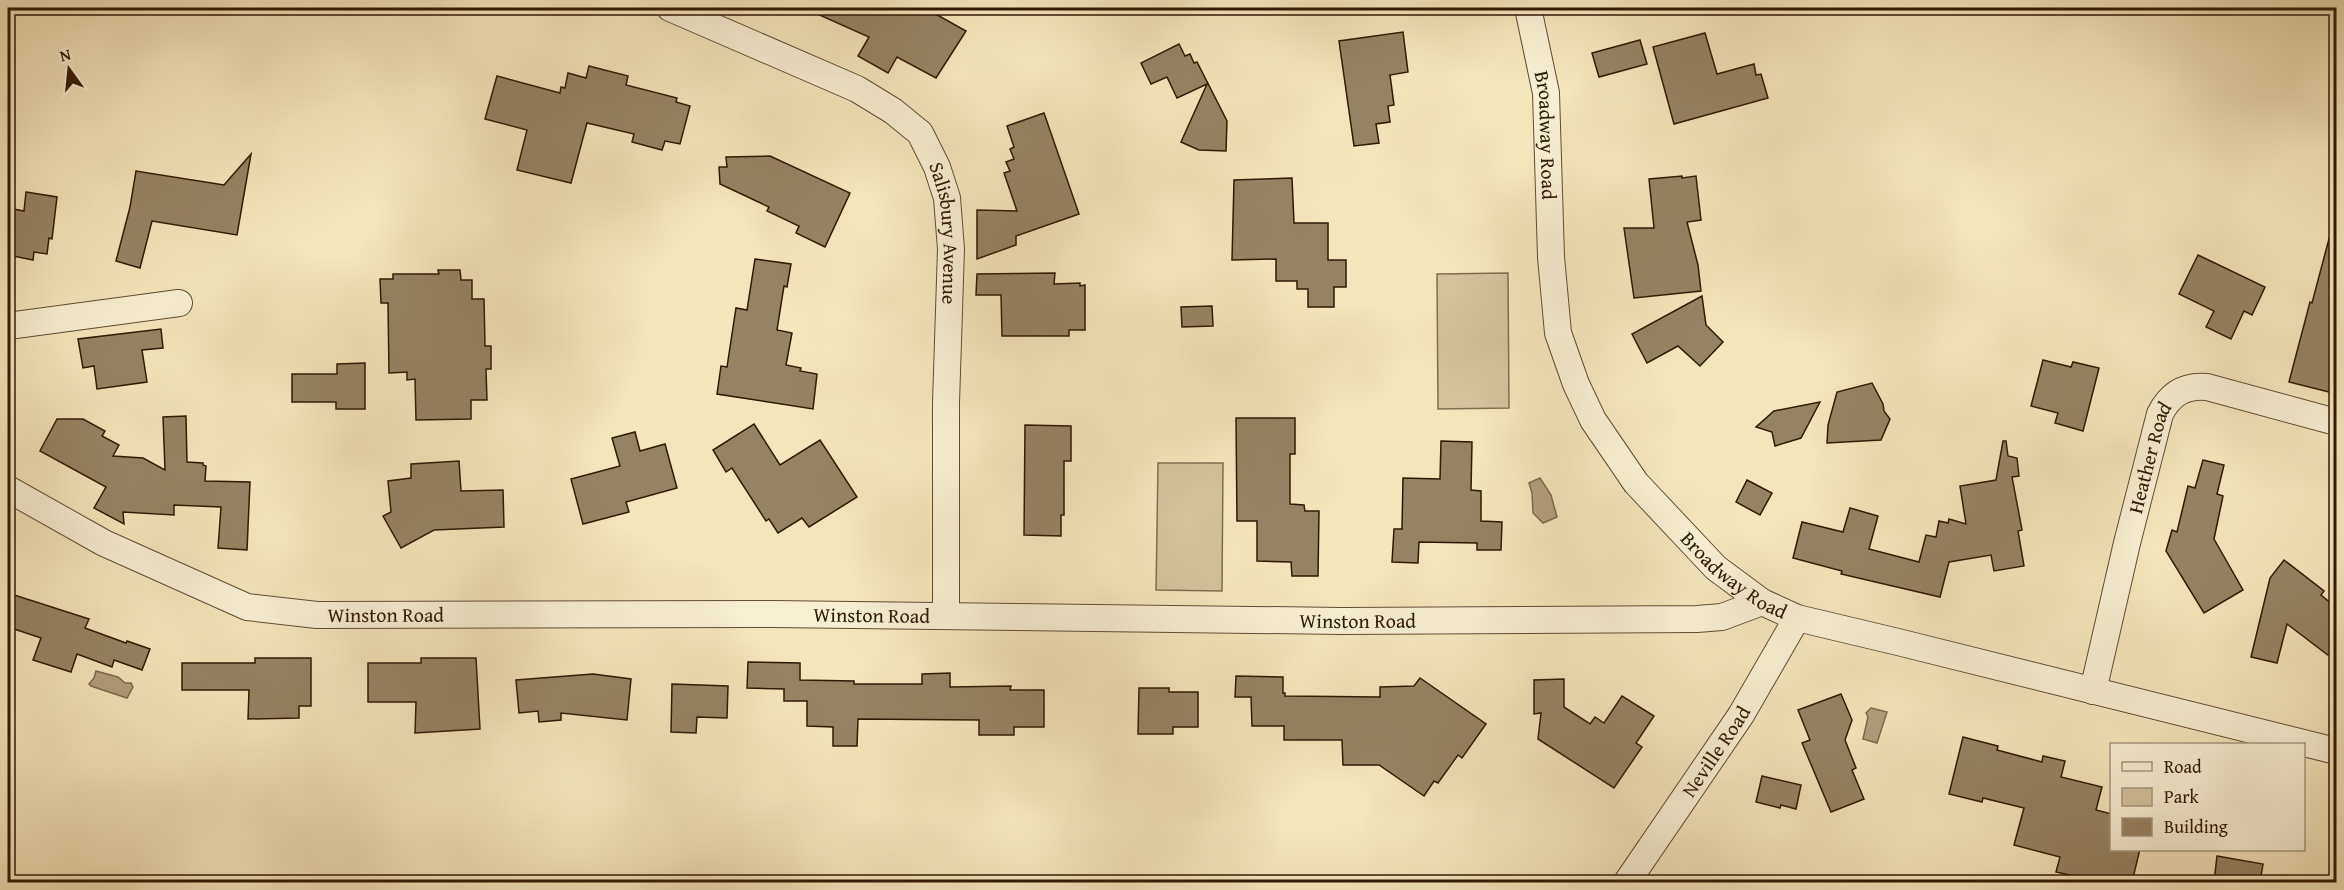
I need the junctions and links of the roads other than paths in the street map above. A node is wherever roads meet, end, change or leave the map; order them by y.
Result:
1 (670, 8) edge
2 (1528, 8) edge
3 (179, 303) dead end
4 (8, 326) edge
5 (2337, 422) edge
6 (8, 489) edge
7 (1762, 602) junction
8 (946, 616) junction
9 (1797, 618) junction
10 (2093, 691) junction
11 (2304, 743) edge
12 (2305, 743) edge
13 (2337, 751) edge
14 (1627, 882) edge

1 - 8 street, Salisbury Avenue
2 - 7 street, Broadway Road
3 - 4 street
5 - 10 street, Heather Road
6 - 8 street, Winston Road
7 - 8 street, Winston Road
7 - 9 street, Broadway Road
9 - 10 street, Broadway Road
9 - 14 street, Neville Road
10 - 11 street, Broadway Road
12 - 13 street, Broadway Road

